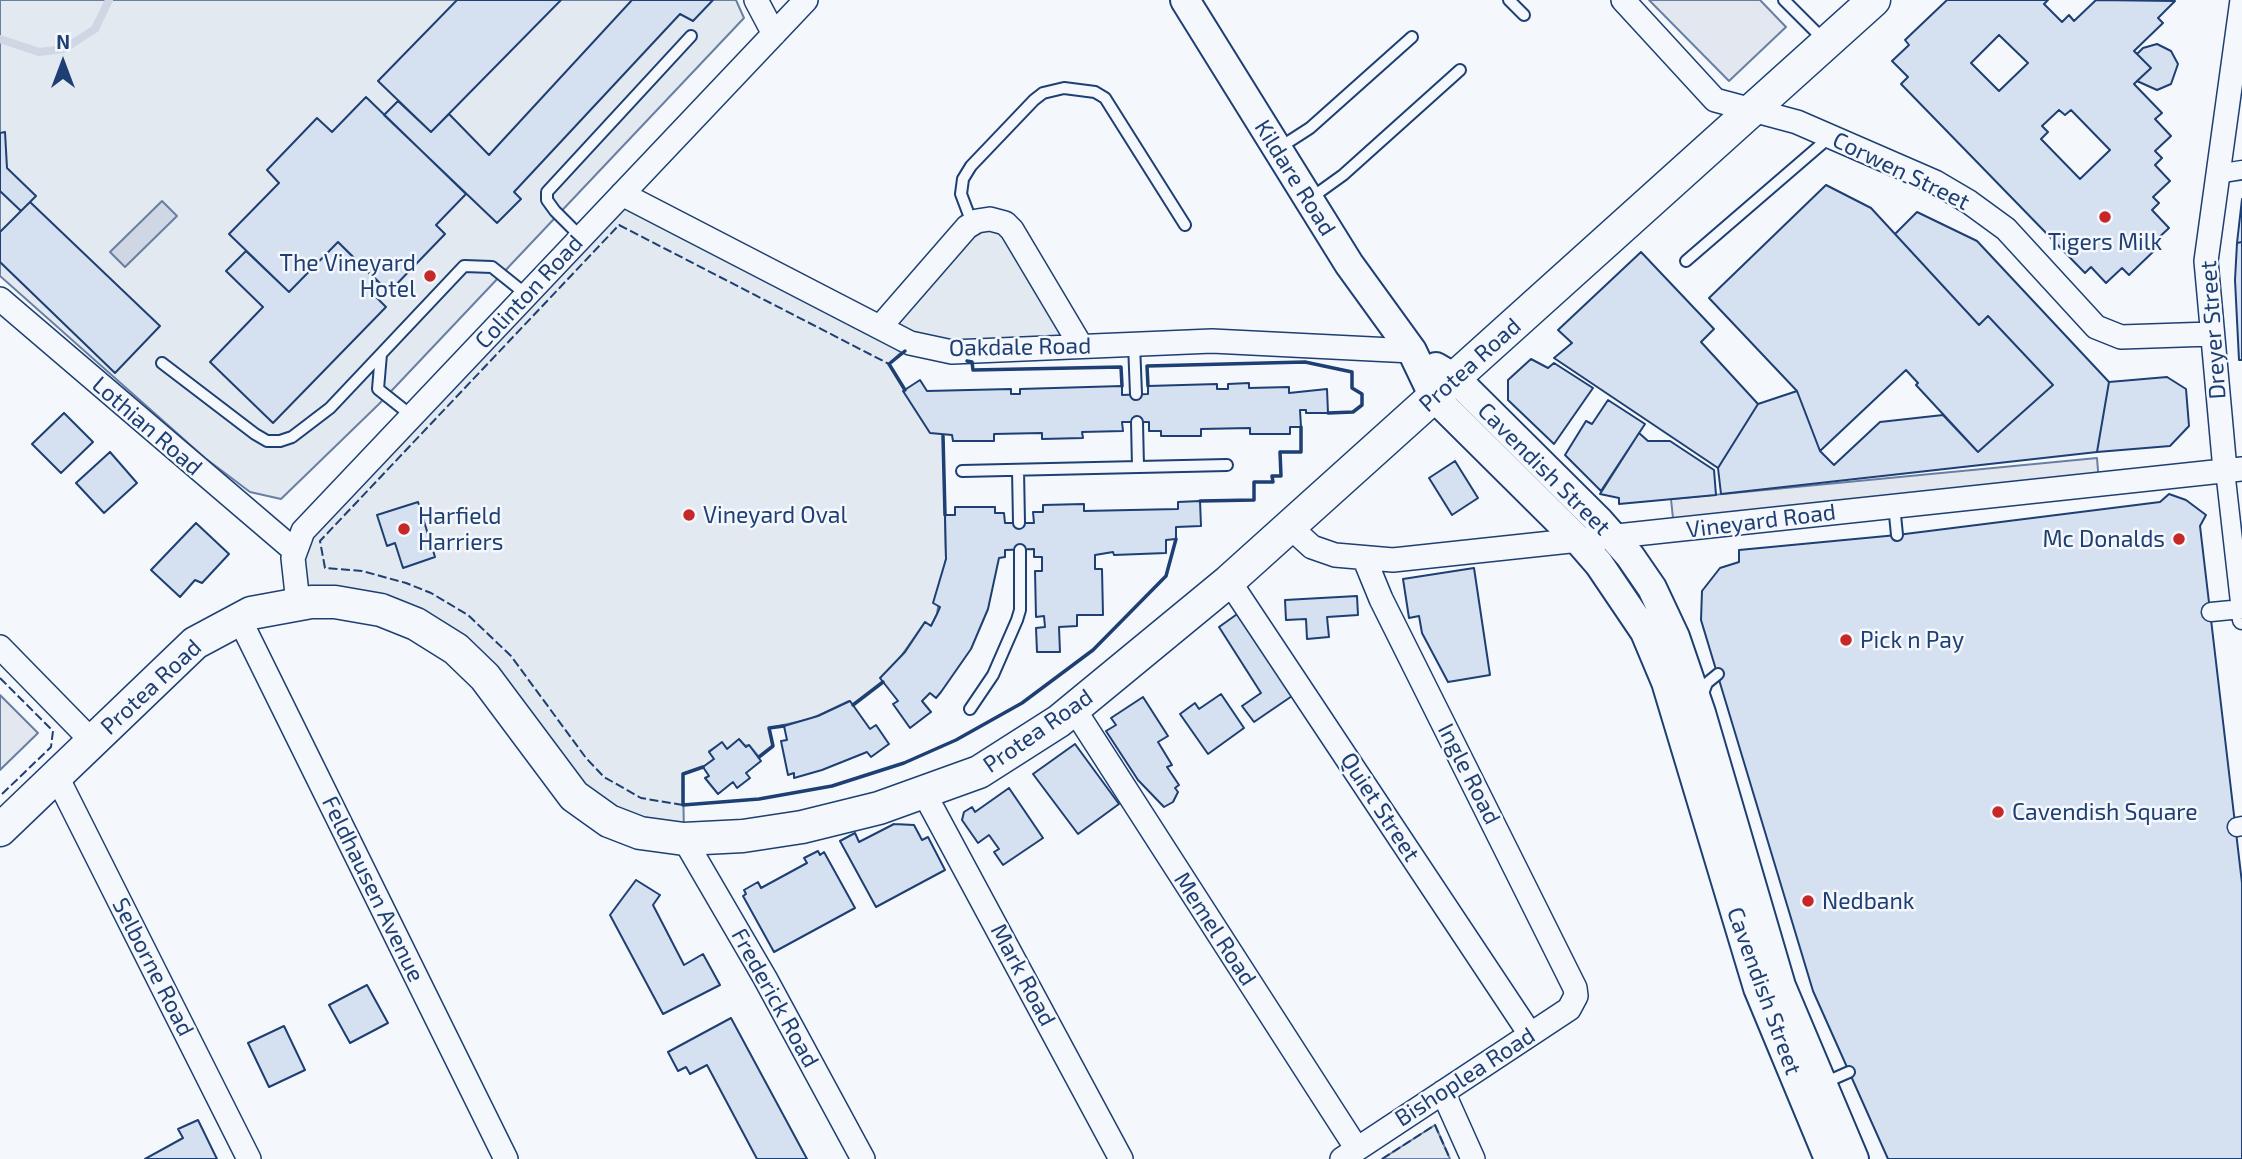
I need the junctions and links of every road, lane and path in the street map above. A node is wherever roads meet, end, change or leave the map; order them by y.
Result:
1 (756, 0) edge
2 (806, 0) edge
3 (1185, 0) edge
4 (1509, 0) edge
5 (1623, 0) edge
6 (1784, 0) edge
7 (1874, 0) edge
8 (2242, 0) edge
9 (1524, 15) dead end
10 (774, 34) junction
11 (691, 36) dead end
12 (1412, 37) dead end
13 (1827, 43) junction
14 (1460, 70) dead end
15 (1753, 109) junction
16 (1830, 136) junction
17 (1277, 149) junction
18 (2242, 170) edge
19 (2217, 174) junction
20 (622, 194) junction
21 (1309, 200) junction
22 (972, 223) junction
23 (1185, 225) dead end
24 (582, 237) junction
25 (1686, 261) dead end
26 (527, 295) junction
27 (0, 299) edge
28 (880, 327) junction
29 (2211, 334) junction
30 (1135, 344) junction
31 (1081, 346) junction
32 (1412, 351) junction
33 (381, 354) junction
34 (162, 362) dead end
35 (1444, 388) junction
36 (1136, 394) dead end
37 (412, 416) junction
38 (1137, 422) dead end
39 (1227, 465) dead end
40 (1138, 467) junction
41 (2233, 469) edge
42 (1018, 470) junction
43 (962, 471) dead end
44 (1894, 505) junction
45 (1019, 523) dead end
46 (1289, 526) junction
47 (1897, 535) dead end
48 (1612, 538) junction
49 (1578, 541) junction
50 (1020, 550) dead end
51 (295, 551) junction
52 (1365, 560) junction
53 (1229, 580) junction
54 (298, 603) junction
55 (2211, 612) dead end
56 (2242, 612) edge
57 (239, 618) junction
58 (0, 647) edge
59 (1718, 674) dead end
60 (970, 709) dead end
61 (1074, 709) junction
62 (1701, 713) junction
63 (92, 741) junction
64 (56, 775) junction
65 (924, 793) junction
66 (0, 830) edge
67 (684, 839) junction
68 (1575, 988) joint
69 (1530, 1034) junction
70 (1849, 1072) dead end
71 (1822, 1084) junction
72 (1443, 1092) junction
73 (1350, 1154) edge
74 (249, 1159) edge
75 (506, 1159) edge
76 (863, 1159) edge
77 (1121, 1159) edge
78 (1474, 1159) edge
79 (1829, 1159) edge
80 (1854, 1159) edge

1 - 10 street
2 - 10 street, Colinton Road
3 - 17 street, Kildare Road
4 - 9 lane
5 - 15 street, Corwen Street
6 - 13 lane
7 - 13 main road, Protea Road
8 - 19 street, Dreyer Street
10 - 20 street, Colinton Road
11 - 24 lane
12 - 17 lane
13 - 15 main road, Protea Road
14 - 21 lane
15 - 16 street, Corwen Street
15 - 35 main road, Protea Road
16 - 25 lane
16 - 29 street, Corwen Street
17 - 21 street, Kildare Road
18 - 19 street
19 - 29 street, Dreyer Street
20 - 24 street, Colinton Road
20 - 28 street, Oakdale Road
21 - 32 street, Kildare Road
22 - 23 lane
22 - 28 street
22 - 31 street
24 - 26 street, Colinton Road
26 - 33 lane
26 - 37 street, Colinton Road
27 - 51 street, Lothian Road
28 - 31 street, Oakdale Road
29 - 41 street, Dreyer Street
30 - 31 street, Oakdale Road
30 - 32 street, Oakdale Road
30 - 36 lane
32 - 35 street, Cavendish Street
33 - 34 lane
33 - 37 lane
35 - 46 main road, Protea Road
35 - 48 street, Cavendish Street
35 - 49 street, Cavendish Street
37 - 51 street, Colinton Road
38 - 40 lane
39 - 40 lane
40 - 42 lane
41 - 44 street, Vineyard Road
41 - 56 street, Dreyer Street
42 - 43 lane
42 - 45 lane
44 - 47 lane
44 - 48 street, Vineyard Road
46 - 52 street, Vineyard Road
46 - 53 main road, Protea Road
48 - 49 street, Vineyard Road
48 - 62 street, Cavendish Street
49 - 52 street, Vineyard Road
49 - 79 street, Cavendish Street
50 - 60 lane
51 - 54 street
52 - 68 street, Ingle Road
53 - 61 main road, Protea Road
53 - 69 street, Quiet Street
54 - 57 main road, Protea Road
54 - 67 main road, Protea Road
55 - 56 street
57 - 63 main road, Protea Road
57 - 75 street, Feldhausen Avenue
58 - 63 street
59 - 62 lane
61 - 65 main road, Protea Road
61 - 73 street, Memel Road
62 - 71 street, Cavendish Street
63 - 64 main road, Protea Road
64 - 66 main road, Protea Road
64 - 74 street, Selborne Road
65 - 67 main road, Protea Road
65 - 77 street, Mark Road
67 - 76 street, Frederick Road
68 - 69 street, Bishoplea Road
69 - 72 street, Bishoplea Road
70 - 71 lane
71 - 80 street, Cavendish Street
72 - 73 street, Bishoplea Road
72 - 78 street

